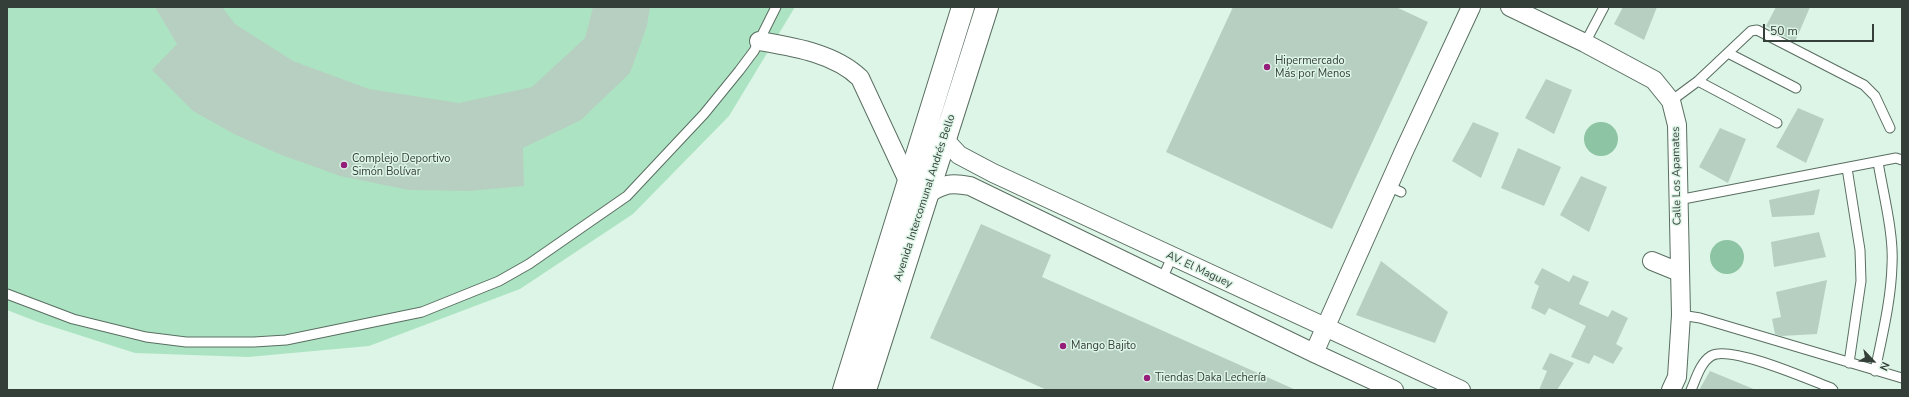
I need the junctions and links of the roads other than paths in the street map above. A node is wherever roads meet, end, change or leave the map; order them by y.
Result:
1 (776, 7) edge
2 (963, 7) edge
3 (987, 7) edge
4 (1471, 7) edge
5 (1510, 7) edge
6 (1604, 7) edge
7 (759, 41) junction
8 (1585, 43) junction
9 (1728, 53) junction
10 (1698, 81) junction
11 (1796, 88) dead end
12 (1671, 101) junction
13 (1777, 124) dead end
14 (1890, 128) dead end
15 (944, 139) junction
16 (1902, 160) edge
17 (1878, 162) junction
18 (1847, 168) junction
19 (909, 182) junction
20 (927, 194) junction
21 (1678, 200) junction
22 (1172, 257) junction
23 (1652, 261) dead end
24 (1679, 272) junction
25 (1162, 280) junction
26 (7, 294) edge
27 (1681, 315) junction
28 (1325, 328) junction
29 (1314, 354) junction
30 (1849, 363) junction
31 (1875, 371) junction
32 (1902, 378) edge
33 (844, 390) edge
34 (865, 390) edge
35 (1394, 390) edge
36 (1461, 390) edge
37 (1671, 390) edge
38 (1691, 390) edge
39 (1833, 390) edge

1 - 7 lane
2 - 19 main road, Avenida Intercomunal Andrés Bello
3 - 15 main road, Avenida Intercomunal Andrés Bello
4 - 28 street
5 - 8 street, Calle Los Apamates
6 - 8 lane
7 - 19 street
7 - 26 lane
8 - 12 street, Calle Los Apamates
9 - 10 lane
9 - 11 lane
9 - 14 lane
10 - 12 lane
10 - 13 lane
12 - 21 street, Calle Los Apamates
15 - 20 main road, Avenida Intercomunal Andrés Bello
15 - 22 street, AV. El Maguey
16 - 17 lane
17 - 18 lane
17 - 31 lane
18 - 21 lane
18 - 30 lane
19 - 33 main road, Avenida Intercomunal Andrés Bello
20 - 25 street
20 - 34 main road, Avenida Intercomunal Andrés Bello
21 - 24 street, Calle Los Apamates
22 - 25 lane
22 - 28 street, AV. El Maguey
23 - 24 street
24 - 27 street, Calle Los Apamates
25 - 29 street
27 - 30 lane
27 - 37 street, Calle Los Apamates
28 - 29 street
28 - 36 street, AV. El Maguey
29 - 35 street
30 - 31 lane
31 - 32 lane
38 - 39 lane

